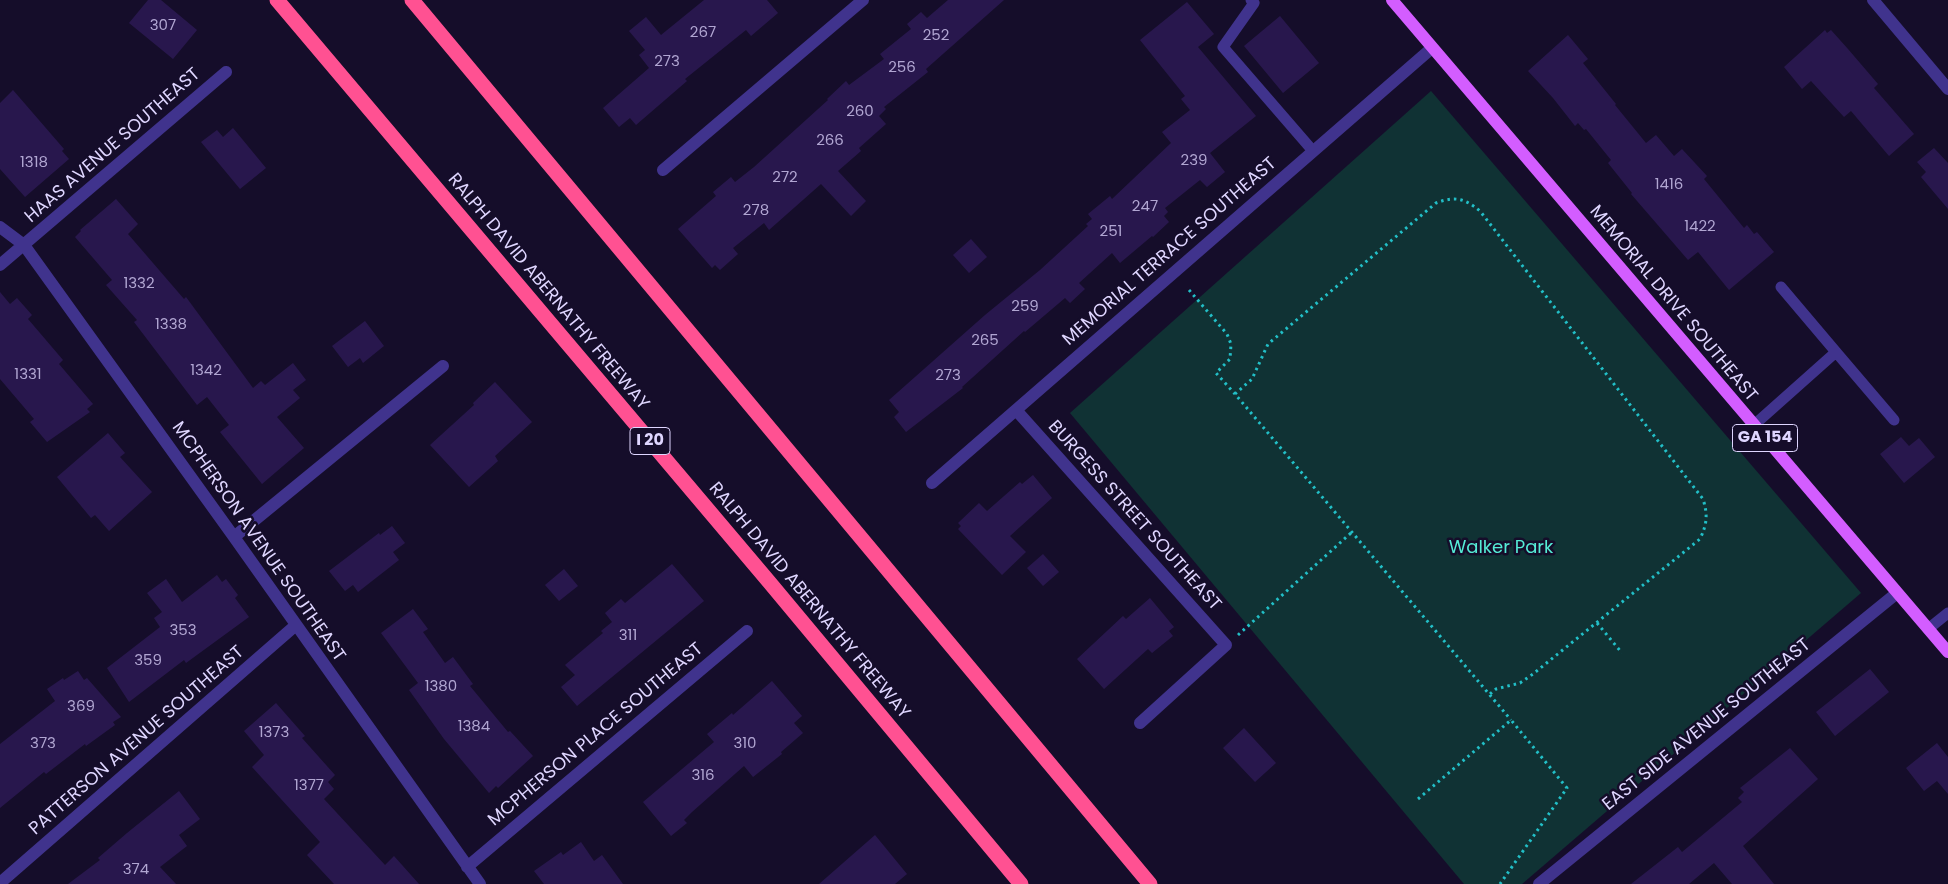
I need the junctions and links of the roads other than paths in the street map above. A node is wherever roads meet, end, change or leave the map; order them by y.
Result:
1 (277, 0) edge
2 (412, 0) edge
3 (863, 0) edge
4 (1251, 0) edge
5 (1392, 0) edge
6 (1872, 0) edge
7 (1432, 48) junction
8 (226, 72) dead end
9 (1948, 89) edge
10 (1313, 151) junction
11 (663, 170) dead end
12 (0, 227) edge
13 (24, 245) junction
14 (0, 265) edge
15 (1781, 287) dead end
16 (1836, 352) junction
17 (443, 366) dead end
18 (1016, 410) junction
19 (1894, 420) dead end
20 (1754, 425) junction
21 (932, 482) dead end
22 (234, 537) junction
23 (1897, 593) junction
24 (1948, 613) edge
25 (296, 625) junction
26 (1928, 629) junction
27 (747, 630) dead end
28 (1948, 652) edge
29 (1140, 723) dead end
30 (467, 867) junction
31 (0, 883) edge
32 (480, 884) edge
33 (1021, 884) edge
34 (1150, 884) edge
35 (1539, 884) edge

1 - 33 highway, RALPH DAVID ABERNATHY FREEWAY / I 20
2 - 34 highway
3 - 11 street
4 - 10 lane
5 - 7 main road, MEMORIAL DRIVE SOUTHEAST / GA 154
6 - 9 street
7 - 10 street, MEMORIAL TERRACE SOUTHEAST
7 - 20 main road, MEMORIAL DRIVE SOUTHEAST / GA 154
8 - 13 street, HAAS AVENUE SOUTHEAST
10 - 18 street, MEMORIAL TERRACE SOUTHEAST
12 - 13 street, MCPHERSON AVENUE SOUTHEAST
13 - 14 street, HAAS AVENUE SOUTHEAST
13 - 22 street, MCPHERSON AVENUE SOUTHEAST
15 - 16 lane
16 - 19 lane
16 - 20 lane
17 - 22 street
18 - 21 street, MEMORIAL TERRACE SOUTHEAST
18 - 29 street, BURGESS STREET SOUTHEAST
20 - 23 main road, MEMORIAL DRIVE SOUTHEAST / GA 154
22 - 25 street, MCPHERSON AVENUE SOUTHEAST
23 - 26 main road, MEMORIAL DRIVE SOUTHEAST / GA 154
23 - 35 street, EAST SIDE AVENUE SOUTHEAST
24 - 26 lane
25 - 30 street, MCPHERSON AVENUE SOUTHEAST
25 - 31 street, PATTERSON AVENUE SOUTHEAST
26 - 28 main road, MEMORIAL DRIVE SOUTHEAST / GA 154
27 - 30 street, MCPHERSON PLACE SOUTHEAST
30 - 32 street, MCPHERSON AVENUE SOUTHEAST

